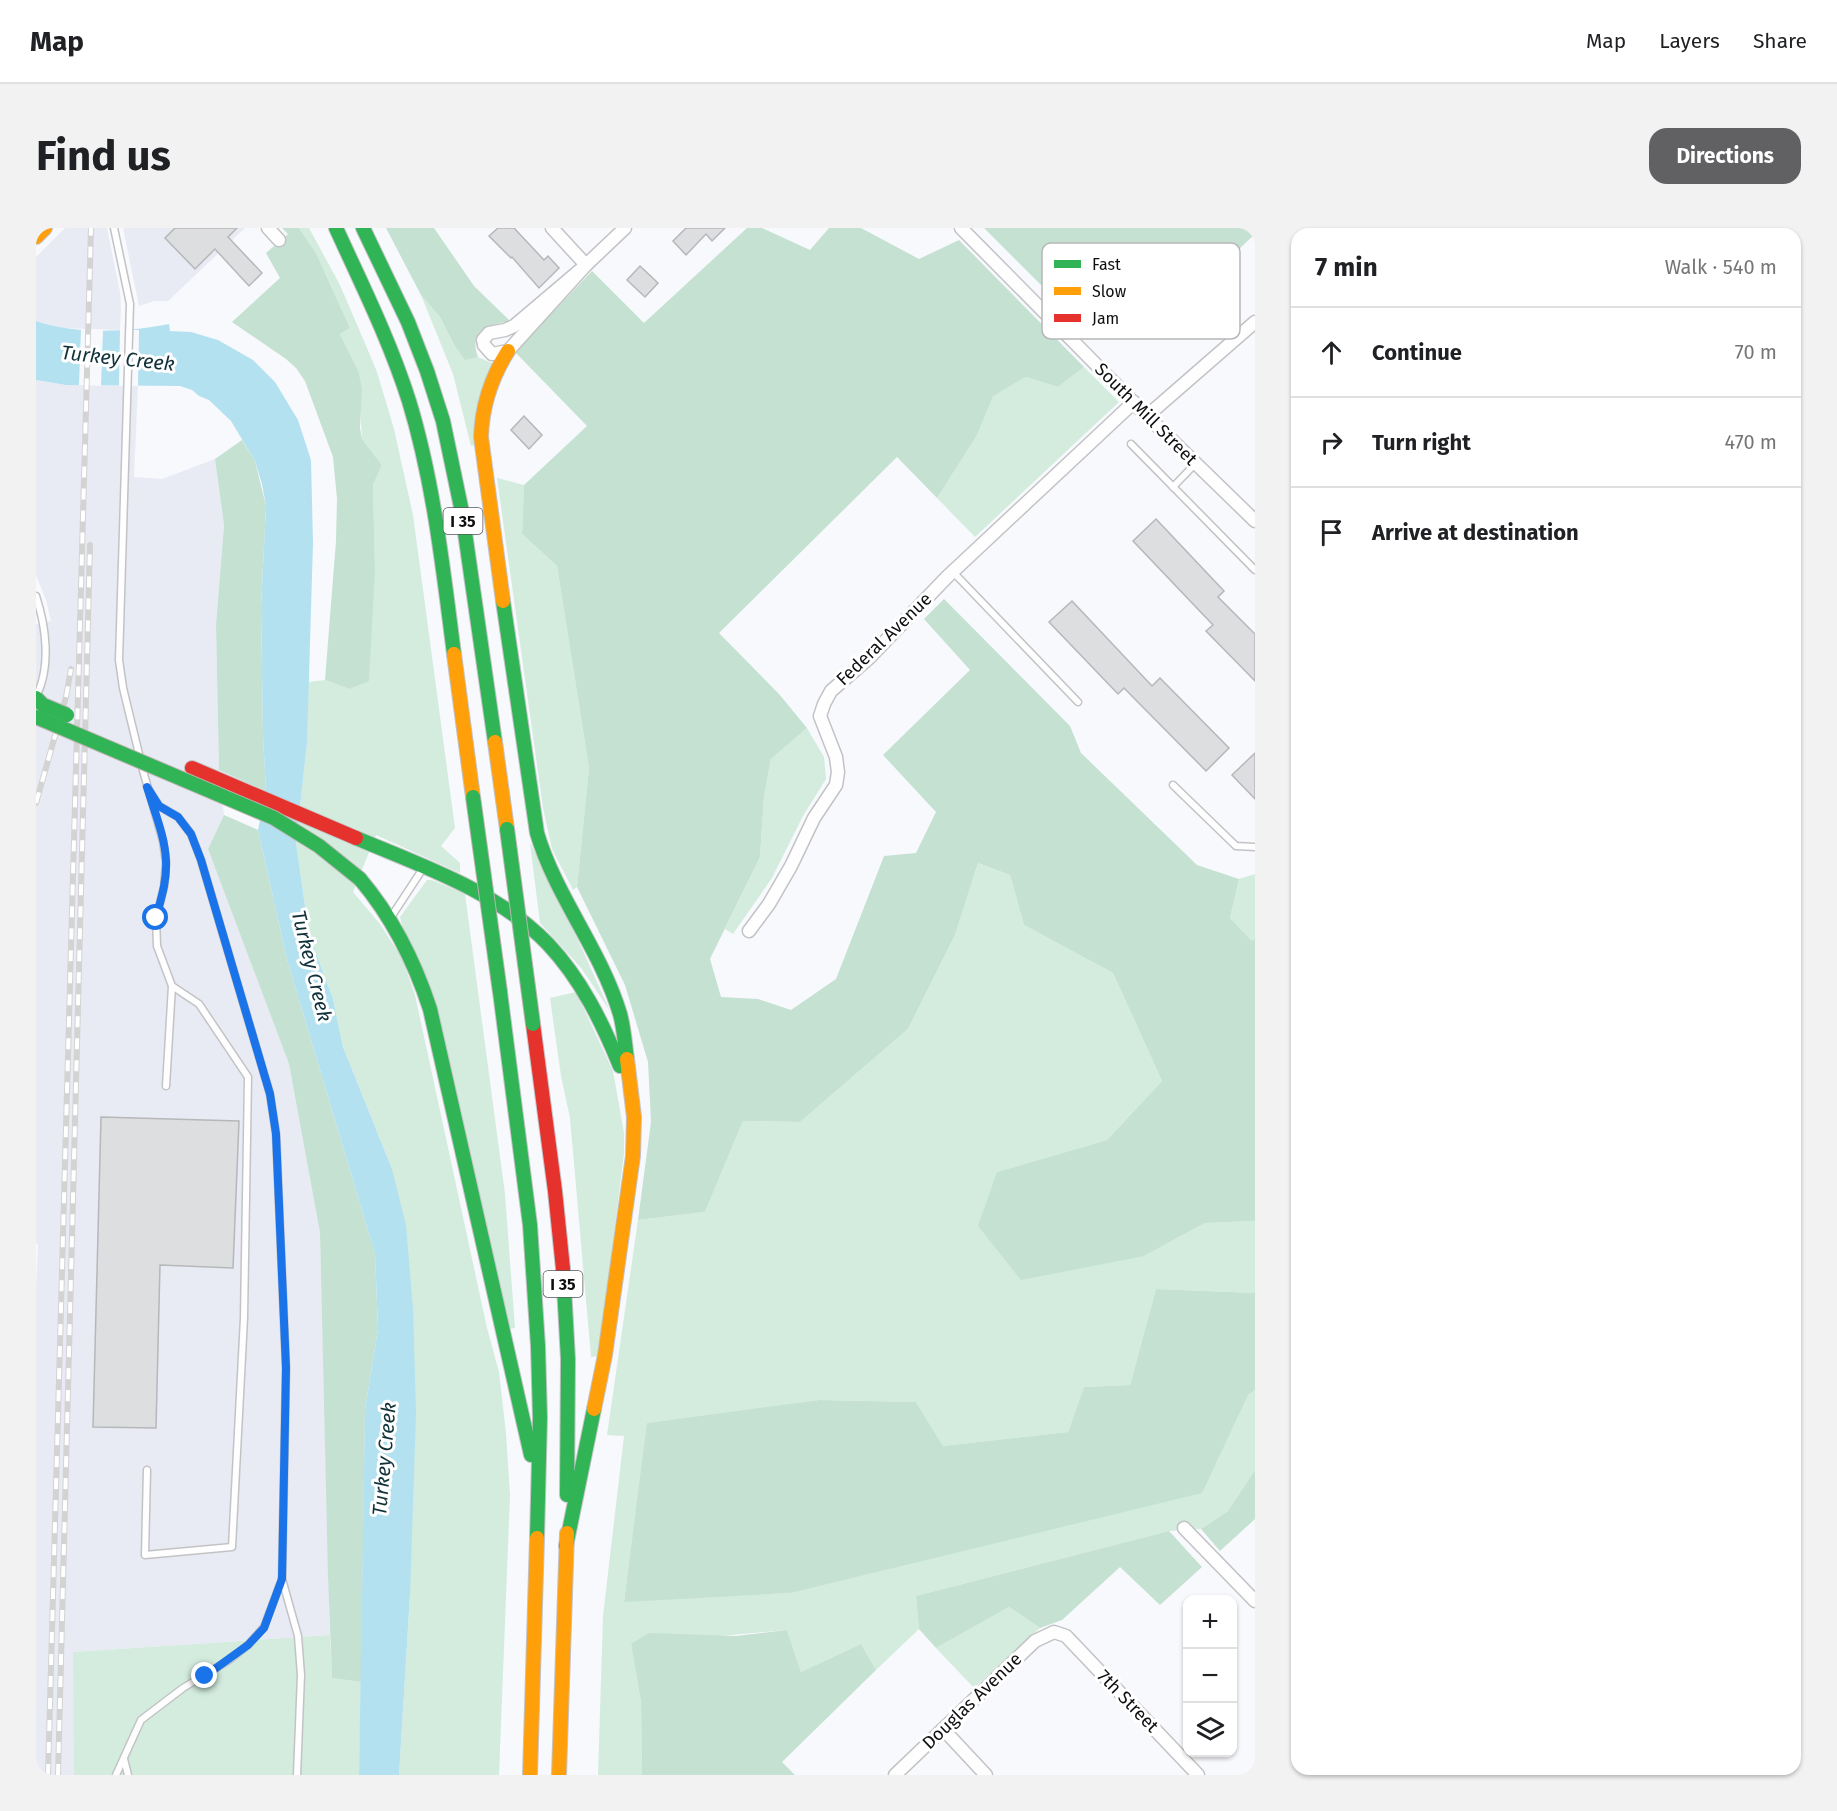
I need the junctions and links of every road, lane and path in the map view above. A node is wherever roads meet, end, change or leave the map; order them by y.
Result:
1 (45, 228) edge
2 (114, 228) edge
3 (268, 228) edge
4 (336, 228) edge
5 (363, 228) edge
6 (552, 228) edge
7 (624, 228) edge
8 (961, 228) edge
9 (36, 237) edge
10 (279, 240) dead end
11 (586, 265) junction
12 (1042, 309) edge
13 (1255, 322) edge
14 (1240, 335) edge
15 (1071, 339) edge
16 (1235, 339) edge
17 (508, 351) junction
18 (1134, 402) junction
19 (1147, 416) junction
20 (1131, 444) dead end
21 (1196, 463) junction
22 (1173, 487) junction
23 (1255, 521) edge
24 (1255, 570) edge
25 (952, 572) junction
26 (36, 596) edge
27 (1078, 702) dead end
28 (37, 704) edge
29 (85, 723) dead end
30 (117, 736) dead end
31 (149, 750) dead end
32 (182, 764) dead end
33 (1173, 785) dead end
34 (147, 787) junction
35 (1255, 847) edge
36 (424, 867) junction
37 (391, 917) junction
38 (749, 931) dead end
39 (172, 986) junction
40 (166, 1086) dead end
41 (633, 1100) junction
42 (147, 1470) dead end
43 (539, 1490) junction
44 (1184, 1528) dead end
45 (567, 1546) junction
46 (282, 1579) junction
47 (1255, 1601) edge
48 (1054, 1632) joint
49 (943, 1729) junction
50 (123, 1759) junction
51 (116, 1775) edge
52 (128, 1775) edge
53 (297, 1775) edge
54 (530, 1775) edge
55 (559, 1775) edge
56 (895, 1775) edge
57 (986, 1775) edge
58 (1198, 1775) edge

1 - 9 main road
2 - 34 lane
3 - 10 street
4 - 43 main road, I 35, bridge
5 - 45 main road, I 35, bridge
6 - 11 street
7 - 11 street
8 - 12 street, South Mill Street
11 - 17 street
11 - 17 street
13 - 14 street
15 - 18 street, South Mill Street
16 - 19 street
17 - 41 main road
18 - 19 street, South Mill Street
18 - 25 street, Federal Avenue
19 - 21 street, South Mill Street
20 - 22 lane
21 - 22 lane
21 - 23 street, South Mill Street
22 - 24 lane
25 - 27 lane
25 - 38 street, Federal Avenue
26 - 28 lane
28 - 29 main road, bridge
28 - 37 main road, bridge
30 - 31 main road
32 - 36 main road
33 - 35 lane
34 - 39 lane
34 - 46 lane
36 - 37 lane
36 - 41 main road
37 - 43 main road
39 - 40 lane
39 - 42 lane
41 - 45 main road
43 - 54 main road, I 35
44 - 47 street
45 - 55 main road, I 35
46 - 50 lane
46 - 53 lane
48 - 49 street, Douglas Avenue
48 - 58 street, 7th Street
49 - 56 street, Douglas Avenue
49 - 57 street
50 - 51 lane
50 - 52 lane

